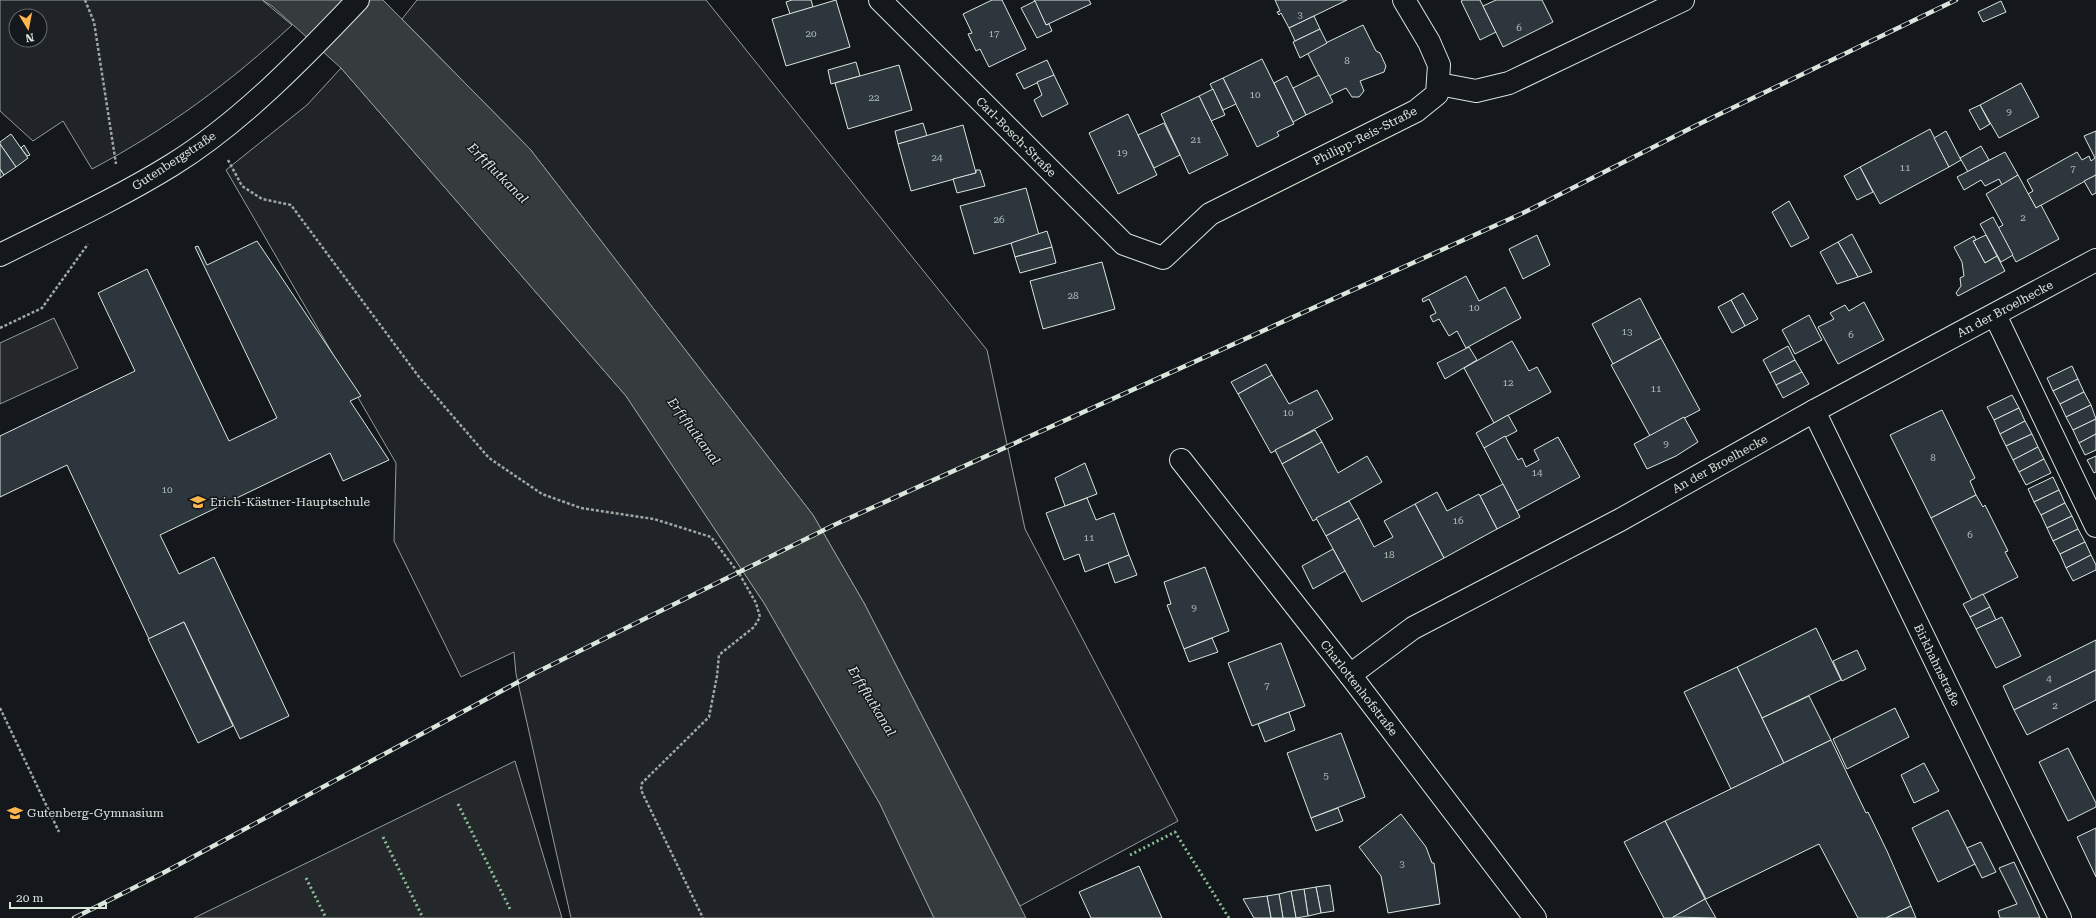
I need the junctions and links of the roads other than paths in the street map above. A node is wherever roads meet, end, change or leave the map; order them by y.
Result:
1 (358, 0) edge
2 (880, 0) edge
3 (1404, 0) edge
4 (1683, 0) edge
5 (1438, 84) junction
6 (0, 255) edge
7 (1163, 258) joint
8 (2096, 260) edge
9 (1995, 315) junction
10 (1814, 411) junction
11 (1181, 460) dead end
12 (2096, 526) edge
13 (1350, 675) junction
14 (1535, 918) edge
15 (2060, 918) edge

1 - 6 street, Gutenbergstraße
2 - 7 street, Carl-Bosch-Straße
3 - 5 street
4 - 5 street
5 - 7 street, Philipp-Reis-Straße
8 - 9 street, An der Broelhecke
9 - 10 street, An der Broelhecke
9 - 12 street
10 - 13 street, An der Broelhecke
10 - 15 street, Birkhahnstraße
11 - 13 street, Charlottenhofstraße
13 - 14 street, Charlottenhofstraße

